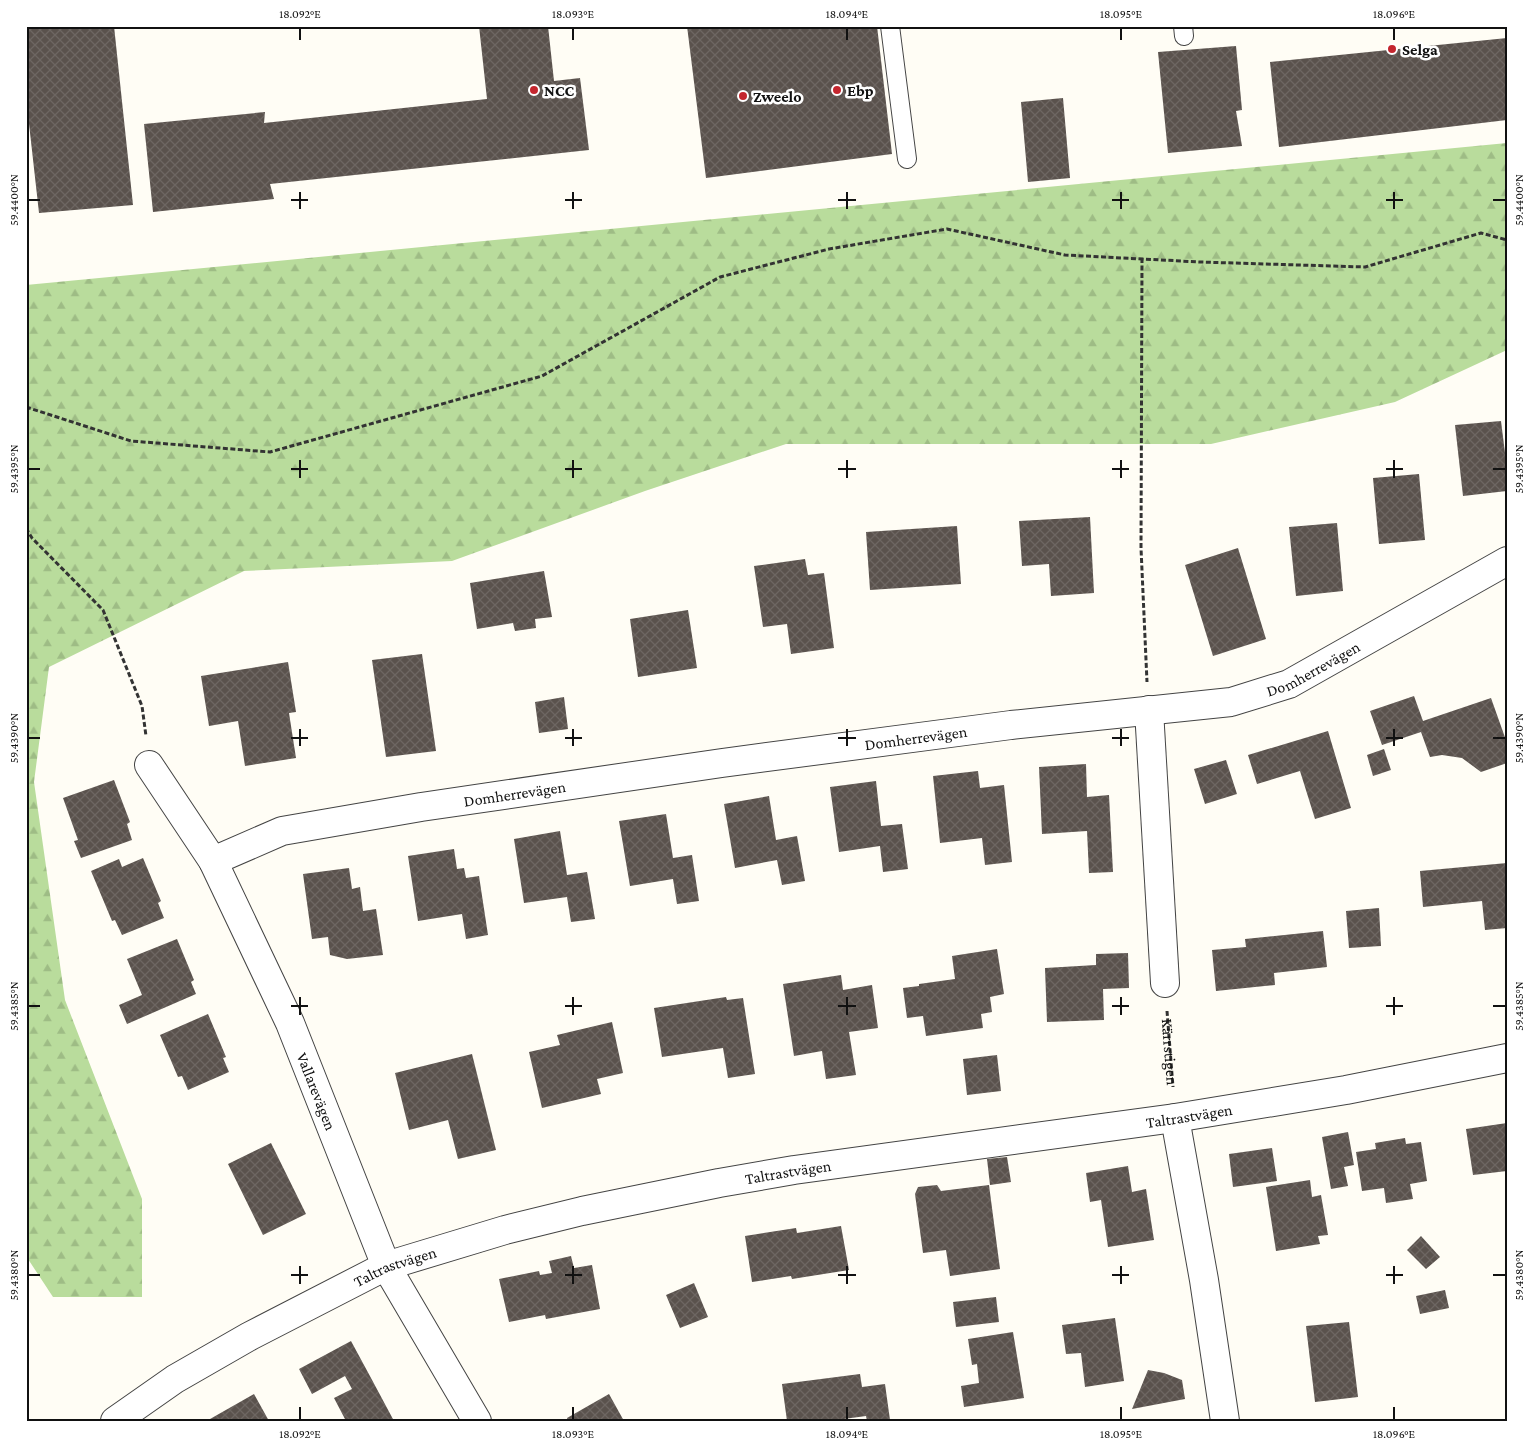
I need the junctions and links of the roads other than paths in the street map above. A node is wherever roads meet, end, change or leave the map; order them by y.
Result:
1 (890, 26) edge
2 (908, 159) dead end
3 (1507, 561) edge
4 (1148, 710) junction
5 (150, 765) road end
6 (213, 861) junction
7 (1165, 983) road end
8 (1507, 1058) edge
9 (1175, 1118) junction
10 (386, 1266) junction
11 (115, 1421) edge
12 (476, 1421) edge
13 (1225, 1421) edge

1 - 2 lane
3 - 4 street, Domherrevägen
4 - 6 street, Domherrevägen
4 - 7 street
5 - 6 street, Vallarevägen
6 - 10 street, Vallarevägen
8 - 9 street, Taltrastvägen
9 - 10 street, Taltrastvägen
9 - 13 street
10 - 11 street, Taltrastvägen
10 - 12 street, Vallarevägen

